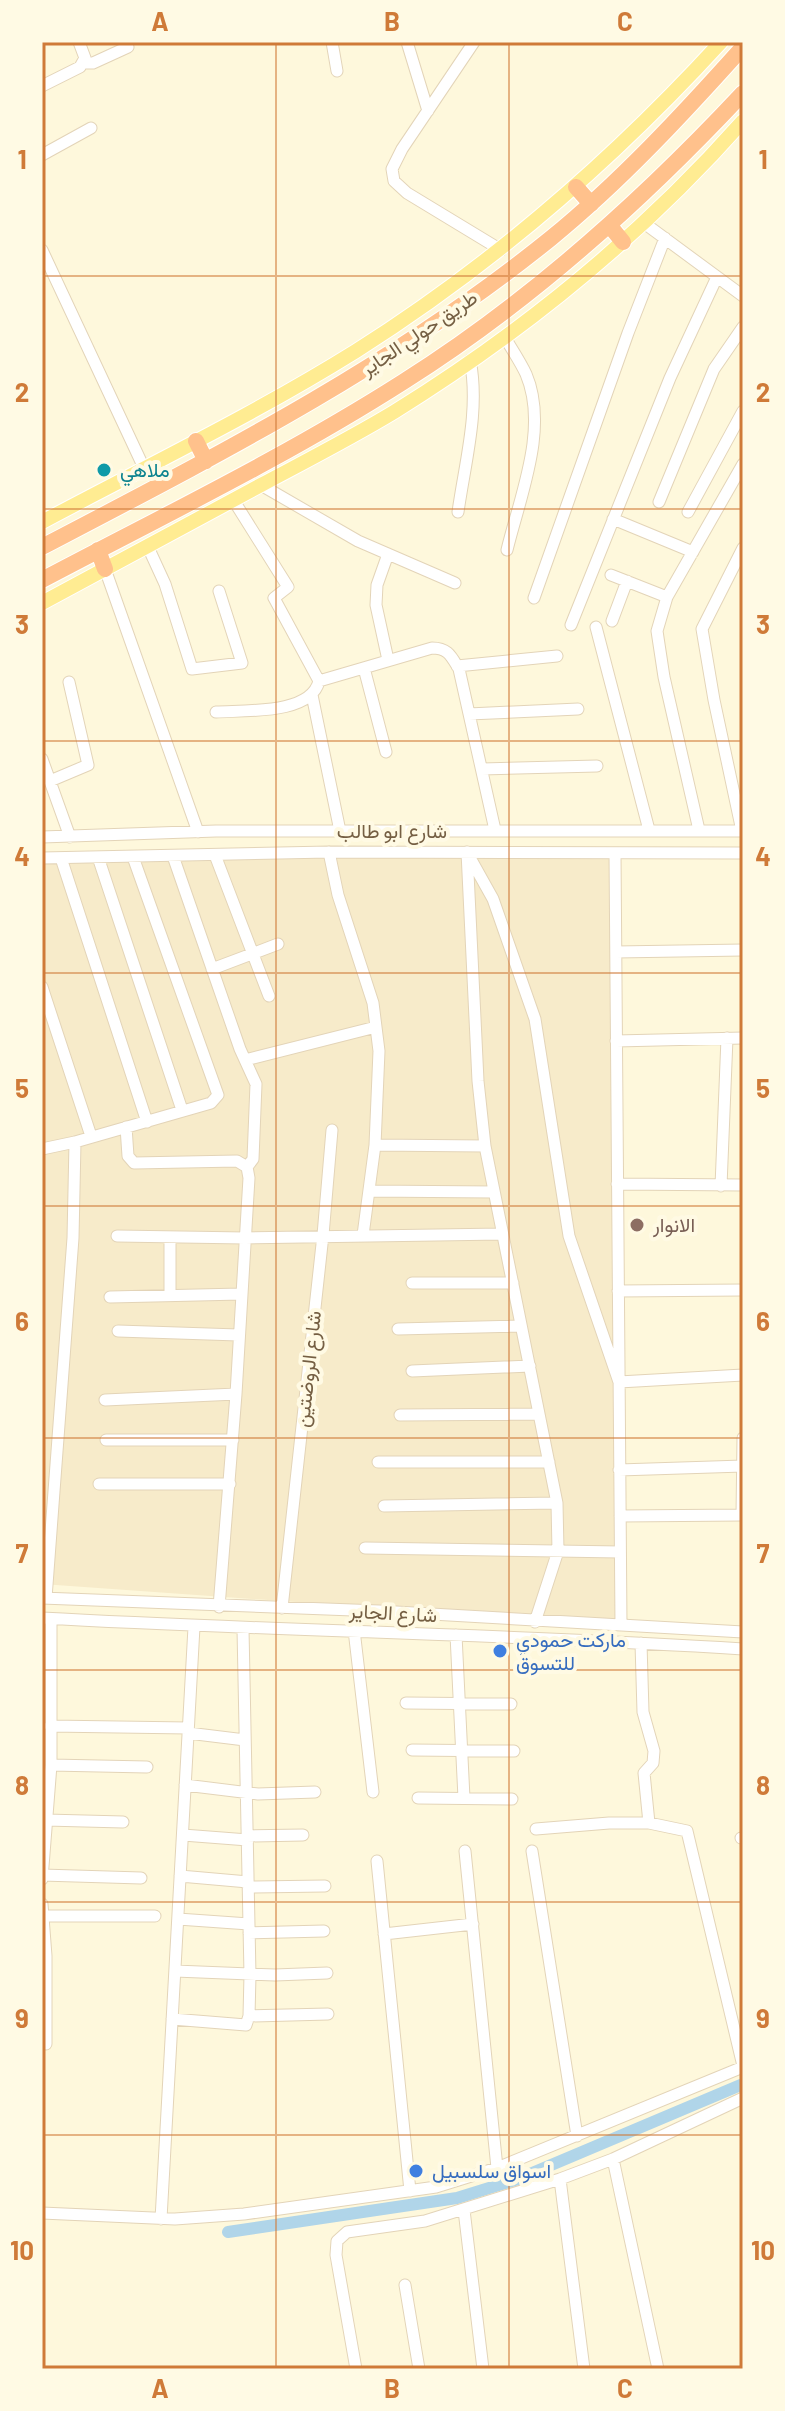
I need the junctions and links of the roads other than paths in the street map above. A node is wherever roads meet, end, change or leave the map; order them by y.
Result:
1 (79, 42) edge
2 (332, 42) edge
3 (407, 42) edge
4 (473, 42) edge
5 (721, 42) edge
6 (128, 47) dead end
7 (743, 47) edge
8 (83, 63) junction
9 (337, 71) dead end
10 (42, 86) edge
11 (743, 93) edge
12 (428, 111) junction
13 (743, 121) edge
14 (91, 128) dead end
15 (42, 155) edge
16 (576, 187) junction
17 (591, 204) junction
18 (644, 223) junction
19 (610, 226) junction
20 (665, 238) junction
21 (623, 242) junction
22 (42, 250) edge
23 (501, 250) junction
24 (717, 277) junction
25 (492, 283) junction
26 (741, 290) edge
27 (509, 308) junction
28 (442, 318) junction
29 (743, 327) edge
30 (504, 336) junction
31 (459, 344) junction
32 (470, 360) junction
33 (743, 411) edge
34 (196, 441) junction
35 (206, 461) junction
36 (743, 464) edge
37 (144, 468) junction
38 (261, 485) junction
39 (234, 501) junction
40 (659, 502) dead end
41 (458, 512) dead end
42 (688, 512) dead end
43 (613, 519) junction
44 (42, 522) edge
45 (42, 547) edge
46 (148, 547) junction
47 (743, 548) edge
48 (98, 550) junction
49 (507, 550) dead end
50 (693, 552) junction
51 (388, 554) junction
52 (105, 569) junction
53 (611, 575) dead end
54 (42, 580) edge
55 (627, 581) junction
56 (455, 583) dead end
57 (219, 591) dead end
58 (667, 597) junction
59 (534, 598) dead end
60 (42, 603) edge
61 (612, 621) dead end
62 (571, 625) dead end
63 (596, 627) dead end
64 (557, 656) dead end
65 (388, 660) junction
66 (457, 666) junction
67 (364, 668) junction
68 (319, 681) junction
69 (69, 682) dead end
70 (312, 695) junction
71 (578, 709) dead end
72 (216, 712) dead end
73 (469, 714) junction
74 (386, 752) dead end
75 (42, 759) edge
76 (597, 766) dead end
77 (482, 769) junction
78 (50, 781) junction
79 (495, 830) junction
80 (649, 830) junction
81 (699, 830) junction
82 (340, 831) junction
83 (399, 831) junction
84 (742, 831) edge
85 (198, 832) junction
86 (42, 837) edge
87 (70, 837) junction
88 (329, 852) junction
89 (401, 852) junction
90 (467, 852) junction
91 (615, 853) junction
92 (743, 853) edge
93 (215, 855) junction
94 (173, 856) junction
95 (98, 857) junction
96 (133, 857) junction
97 (42, 858) edge
98 (61, 858) junction
99 (278, 944) dead end
100 (743, 950) edge
101 (616, 952) junction
102 (253, 953) junction
103 (212, 969) junction
104 (42, 987) edge
105 (269, 996) dead end
106 (48, 1026) edge
107 (376, 1027) junction
108 (727, 1038) junction
109 (743, 1038) edge
110 (616, 1041) junction
111 (245, 1060) junction
112 (182, 1110) junction
113 (147, 1122) junction
114 (126, 1127) junction
115 (332, 1130) dead end
116 (91, 1136) junction
117 (75, 1142) junction
118 (375, 1145) junction
119 (485, 1146) junction
120 (42, 1149) edge
121 (247, 1167) junction
122 (617, 1184) junction
123 (743, 1185) edge
124 (721, 1186) junction
125 (369, 1191) junction
126 (494, 1192) junction
127 (502, 1234) junction
128 (323, 1235) junction
129 (363, 1235) junction
130 (117, 1236) dead end
131 (170, 1237) junction
132 (245, 1238) junction
133 (412, 1283) dead end
134 (513, 1283) junction
135 (743, 1290) edge
136 (618, 1291) junction
137 (170, 1294) junction
138 (241, 1294) junction
139 (110, 1297) dead end
140 (521, 1326) junction
141 (398, 1329) dead end
142 (118, 1331) dead end
143 (238, 1335) junction
144 (530, 1366) junction
145 (412, 1371) dead end
146 (743, 1375) edge
147 (619, 1382) junction
148 (236, 1394) junction
149 (105, 1400) dead end
150 (539, 1414) junction
151 (400, 1415) dead end
152 (743, 1438) edge
153 (106, 1440) dead end
154 (233, 1440) junction
155 (378, 1462) dead end
156 (549, 1462) junction
157 (743, 1466) edge
158 (619, 1470) junction
159 (99, 1484) dead end
160 (230, 1484) junction
161 (557, 1503) junction
162 (384, 1506) dead end
163 (742, 1515) edge
164 (620, 1516) junction
165 (365, 1548) dead end
166 (558, 1551) junction
167 (620, 1552) junction
168 (44, 1598) edge
169 (219, 1607) junction
170 (282, 1608) junction
171 (379, 1611) junction
172 (46, 1619) edge
173 (535, 1622) junction
174 (621, 1625) junction
175 (194, 1627) junction
176 (243, 1629) junction
177 (354, 1630) junction
178 (381, 1631) junction
179 (743, 1632) edge
180 (456, 1635) junction
181 (641, 1643) junction
182 (743, 1649) edge
183 (459, 1702) junction
184 (406, 1703) dead end
185 (511, 1704) dead end
186 (46, 1707) edge
187 (50, 1726) junction
188 (188, 1731) junction
189 (245, 1740) junction
190 (412, 1750) dead end
191 (461, 1751) junction
192 (514, 1751) dead end
193 (51, 1765) junction
194 (147, 1767) dead end
195 (185, 1785) junction
196 (247, 1791) junction
197 (315, 1792) dead end
198 (373, 1792) dead end
199 (418, 1798) dead end
200 (464, 1798) junction
201 (512, 1799) dead end
202 (46, 1820) junction
203 (123, 1822) dead end
204 (649, 1823) junction
205 (536, 1829) dead end
206 (183, 1835) junction
207 (303, 1835) dead end
208 (248, 1838) junction
209 (465, 1851) dead end
210 (532, 1851) dead end
211 (377, 1861) dead end
212 (180, 1876) junction
213 (42, 1877) edge
214 (141, 1878) dead end
215 (248, 1885) junction
216 (325, 1886) dead end
217 (42, 1904) edge
218 (43, 1916) edge
219 (155, 1916) dead end
220 (178, 1919) junction
221 (473, 1924) junction
222 (249, 1928) junction
223 (324, 1931) dead end
224 (384, 1934) junction
225 (175, 1971) junction
226 (327, 1973) dead end
227 (250, 1975) junction
228 (328, 2014) dead end
229 (249, 2016) junction
230 (172, 2019) junction
231 (46, 2044) dead end
232 (743, 2066) edge
233 (743, 2098) edge
234 (577, 2136) junction
235 (613, 2159) junction
236 (497, 2168) junction
237 (560, 2179) junction
238 (410, 2191) junction
239 (464, 2210) junction
240 (42, 2213) edge
241 (161, 2219) junction
242 (405, 2285) dead end
243 (356, 2369) edge
244 (419, 2369) edge
245 (483, 2369) edge
246 (584, 2369) edge
247 (658, 2369) edge

1 - 8 street
2 - 9 street
3 - 12 street
4 - 12 street
5 - 16 main road
6 - 8 street
7 - 17 highway, طريق حولي الجاير
8 - 10 street
11 - 19 highway, طريق حولي الجاير
12 - 23 street
13 - 18 main road
14 - 15 street
16 - 17 highway
16 - 23 main road
17 - 25 highway, طريق حولي الجاير
18 - 20 street
18 - 21 main road
19 - 21 highway
19 - 27 highway, طريق حولي الجاير
20 - 24 street
20 - 59 street
21 - 30 main road
22 - 37 street
23 - 34 main road
24 - 26 street
24 - 43 street
25 - 27 highway
25 - 28 highway, طريق حولي الجاير
27 - 31 highway, طريق حولي الجاير
28 - 31 highway
28 - 35 highway, طريق حولي الجاير
29 - 40 street
30 - 32 main road
30 - 49 street
31 - 48 highway, طريق حولي الجاير
32 - 38 main road
32 - 41 street
33 - 42 street
34 - 35 highway
34 - 37 main road
35 - 45 highway, طريق حولي الجاير
36 - 50 street
37 - 44 main road
38 - 39 main road
38 - 51 street
39 - 46 main road
39 - 68 street
43 - 50 street
43 - 62 street
46 - 52 main road
46 - 57 street
47 - 84 street
48 - 52 highway
48 - 54 highway, طريق حولي الجاير
50 - 58 street
51 - 56 street
51 - 65 street
52 - 60 main road
52 - 85 street
53 - 55 street
55 - 58 street
55 - 61 street
58 - 81 street
63 - 80 street
64 - 66 street
65 - 66 street
65 - 67 street
66 - 73 street
67 - 68 street
67 - 74 street
68 - 70 street
69 - 78 street
70 - 72 street
70 - 82 street
71 - 73 street
73 - 77 street
75 - 78 street
76 - 77 street
77 - 79 street
78 - 87 street
79 - 80 street, شارع ابو طالب
79 - 83 street, شارع ابو طالب
80 - 81 street, شارع ابو طالب
81 - 84 street, شارع ابو طالب
82 - 83 street, شارع ابو طالب
82 - 85 street, شارع ابو طالب
83 - 89 street
85 - 87 street, شارع ابو طالب
86 - 87 street, شارع ابو طالب
88 - 89 street, شارع ابو طالب
88 - 93 street, شارع ابو طالب
88 - 107 street
89 - 90 street, شارع ابو طالب
90 - 91 street, شارع ابو طالب
90 - 119 street
90 - 147 street
91 - 92 street, شارع ابو طالب
91 - 101 street
93 - 94 street, شارع ابو طالب
93 - 102 street
94 - 96 street, شارع ابو طالب
94 - 103 street
95 - 96 street, شارع ابو طالب
95 - 98 street, شارع ابو طالب
95 - 112 street
96 - 112 street
97 - 98 street, شارع ابو طالب
98 - 113 street
99 - 102 street
100 - 101 street
101 - 110 street
102 - 103 street
102 - 105 street
103 - 111 street
104 - 106 street
106 - 116 street
107 - 111 street
107 - 118 street
108 - 109 street
108 - 110 street
108 - 124 street
110 - 122 street
111 - 121 street
112 - 113 street
113 - 114 street
114 - 116 street
114 - 121 street
115 - 128 street, شارع الروضتين
116 - 117 street
117 - 120 street
117 - 168 street
118 - 119 street
118 - 125 street
119 - 126 street
121 - 132 street
122 - 124 street
122 - 136 street
123 - 124 street
125 - 126 street
125 - 129 street
126 - 127 street
127 - 129 street
127 - 134 street
128 - 129 street
128 - 132 street
128 - 170 street, شارع الروضتين
130 - 131 street
131 - 132 street
131 - 137 street
132 - 138 street
133 - 134 street
134 - 140 street
135 - 136 street
136 - 147 street
137 - 138 street
137 - 139 street
138 - 143 street
140 - 141 street
140 - 144 street
142 - 143 street
143 - 148 street
144 - 145 street
144 - 150 street
146 - 147 street
147 - 158 street
148 - 149 street
148 - 154 street
150 - 151 street
150 - 156 street
152 - 157 street
153 - 154 street
154 - 160 street
155 - 156 street
156 - 161 street
157 - 158 street
157 - 163 street
158 - 164 street
159 - 160 street
160 - 169 street
161 - 162 street
161 - 166 street
163 - 164 street
164 - 167 street
165 - 166 street
166 - 167 street
166 - 173 street
167 - 174 street
168 - 169 street, شارع الجاير
169 - 170 street, شارع الجاير
170 - 171 street, شارع الجاير
171 - 173 street, شارع الجاير
171 - 178 street
172 - 175 street, شارع الجاير
172 - 186 street
173 - 174 street, شارع الجاير
174 - 179 street, شارع الجاير
175 - 176 street, شارع الجاير
175 - 188 street
176 - 177 street, شارع الجاير
176 - 189 street
177 - 178 street, شارع الجاير
177 - 198 street
178 - 180 street, شارع الجاير
180 - 181 street, شارع الجاير
180 - 183 street
181 - 182 street, شارع الجاير
181 - 204 street
183 - 184 street
183 - 185 street
183 - 191 street
186 - 187 street
187 - 188 street
187 - 193 street
188 - 189 street
188 - 195 street
189 - 196 street
190 - 191 street
191 - 192 street
191 - 200 street
193 - 194 street
193 - 202 street
195 - 196 street
195 - 206 street
196 - 197 street
196 - 208 street
199 - 200 street
200 - 201 street
202 - 203 street
202 - 213 street
204 - 205 street
204 - 232 street
206 - 208 street
206 - 212 street
207 - 208 street
208 - 215 street
209 - 221 street
210 - 234 street
211 - 224 street
212 - 215 street
212 - 220 street
213 - 214 street
215 - 216 street
215 - 222 street
217 - 218 street
218 - 219 street
218 - 231 street
220 - 222 street
220 - 225 street
221 - 224 street
221 - 236 street
222 - 223 street
222 - 227 street
224 - 238 street
225 - 227 street
225 - 230 street
226 - 227 street
227 - 229 street
228 - 229 street
229 - 230 street
230 - 241 street
232 - 234 street
233 - 235 street
234 - 236 street
235 - 237 street
235 - 247 street
236 - 238 street
237 - 239 street
237 - 246 street
238 - 241 street
239 - 243 street
239 - 245 street
240 - 241 street
242 - 244 street

